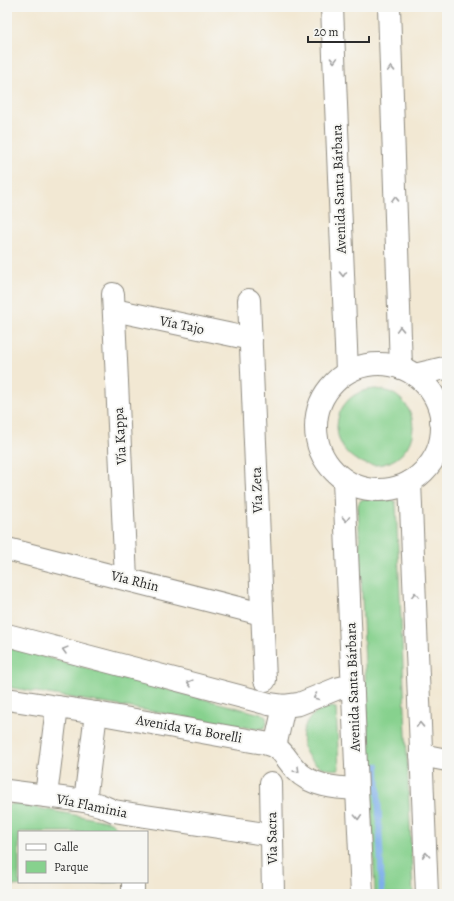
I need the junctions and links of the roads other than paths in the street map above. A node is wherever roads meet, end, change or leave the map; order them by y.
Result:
1 (332, 7) edge
2 (389, 7) edge
3 (249, 300) dead end
4 (113, 302) joint
5 (251, 339) junction
6 (447, 368) edge
7 (347, 371) junction
8 (408, 372) junction
9 (444, 420) edge
10 (344, 480) junction
11 (410, 482) junction
12 (7, 548) edge
13 (126, 579) junction
14 (262, 614) junction
15 (7, 635) edge
16 (265, 680) dead end
17 (353, 685) junction
18 (7, 699) edge
19 (284, 706) junction
20 (57, 707) junction
21 (96, 713) junction
22 (275, 747) junction
23 (421, 755) junction
24 (447, 760) edge
25 (271, 783) dead end
26 (357, 789) junction
27 (7, 791) edge
28 (46, 796) junction
29 (85, 801) junction
30 (132, 823) edge
31 (272, 835) junction
32 (133, 883) edge
33 (133, 894) edge
34 (273, 894) edge
35 (362, 894) edge
36 (428, 894) edge

1 -> 7 street, Avenida Santa Bárbara
8 -> 2 street
3 - 5 street, Vía Zeta
4 - 5 street, Vía Tajo
4 - 13 street, Vía Kappa
5 - 14 street, Vía Zeta
6 - 8 street
7 - 8 street
7 - 10 street
8 - 9 street
9 - 11 street
10 - 11 street
10 -> 17 street, Avenida Santa Bárbara
23 -> 11 street
12 - 13 street, Vía Rhin
13 - 14 street, Vía Rhin
14 - 16 street, Vía Zeta
19 -> 15 street
17 -> 19 street
17 - 26 street, Avenida Santa Bárbara
18 - 20 street, Avenida Vía Borelli
19 - 22 street
20 - 21 street, Avenida Vía Borelli
20 - 28 street
21 - 22 street, Avenida Vía Borelli
21 - 29 street
22 -> 26 street, Avenida Vía Borelli
23 - 24 street
36 -> 23 street
25 - 31 street, Via Sacra
26 -> 35 street, Avenida Santa Bárbara
27 - 28 street, Vía Flaminia
28 - 29 street, Vía Flaminia
29 - 30 street, Vía Flaminia
30 - 31 street, Vía Flaminia
31 - 34 street, Via Sacra
32 - 33 street

